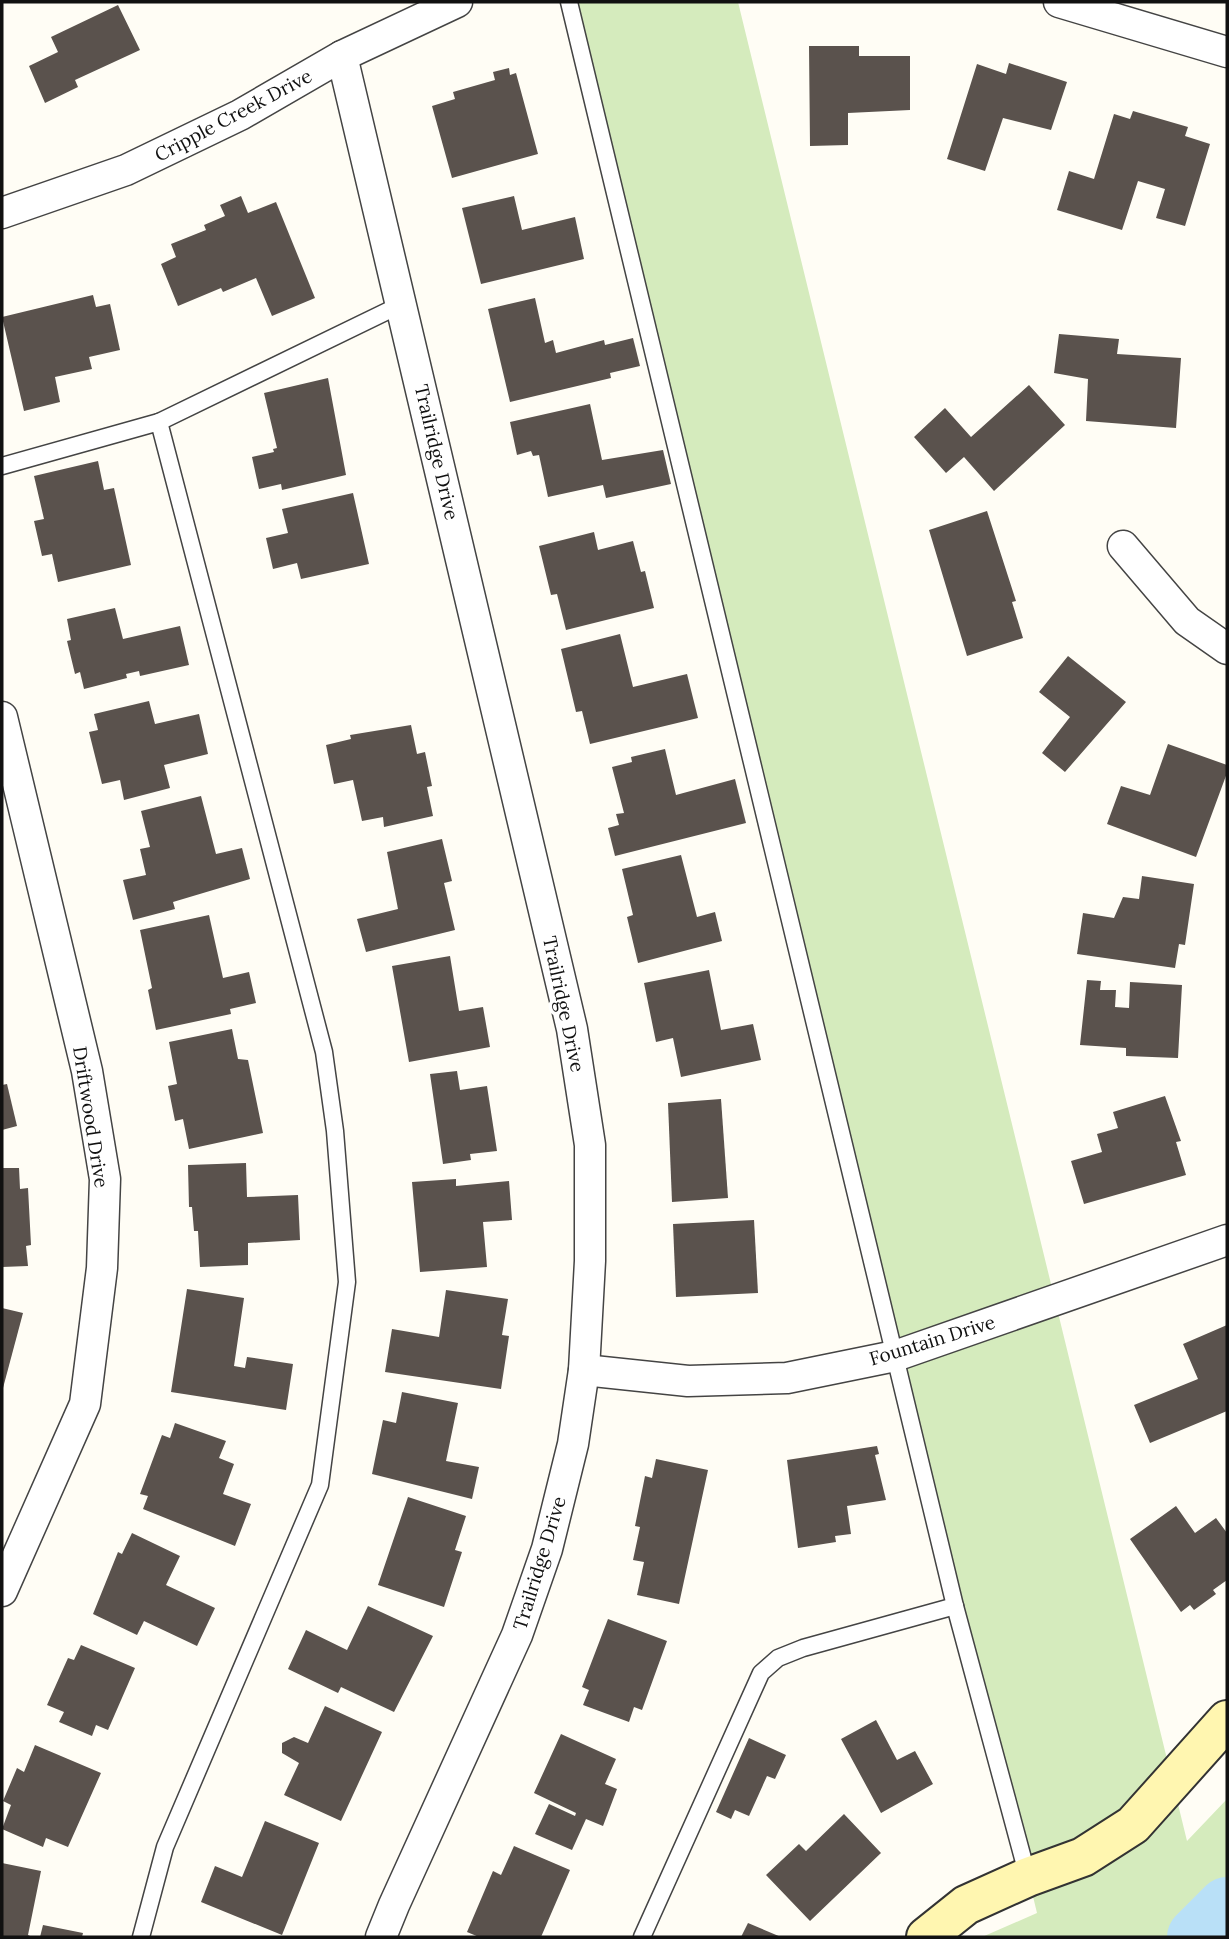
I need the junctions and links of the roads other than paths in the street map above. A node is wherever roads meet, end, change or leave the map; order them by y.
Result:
1 (457, 2) edge
2 (569, 2) edge
3 (1059, 2) edge
4 (1227, 52) edge
5 (342, 56) junction
6 (2, 213) edge
7 (402, 304) junction
8 (159, 422) junction
9 (2, 466) edge
10 (1124, 546) dead end
11 (1227, 649) edge
12 (2, 717) edge
13 (1227, 1240) edge
14 (895, 1356) junction
15 (584, 1370) junction
16 (2, 1591) edge
17 (955, 1606) junction
18 (1227, 1720) edge
19 (1028, 1877) junction
20 (141, 1937) edge
21 (382, 1937) edge
22 (642, 1937) edge
23 (926, 1937) edge

1 - 5 street, Cripple Creek Drive
2 - 14 lane
3 - 4 street
5 - 6 street, Cripple Creek Drive
5 - 7 street, Trailridge Drive
7 - 8 lane
7 - 15 street, Trailridge Drive
8 - 9 lane
8 - 20 lane
10 - 11 street
12 - 16 street, Driftwood Drive
13 - 14 street, Fountain Drive
14 - 15 street, Fountain Drive
14 - 17 lane
15 - 21 street, Trailridge Drive
17 - 19 lane
17 - 22 lane
18 - 19 street
19 - 23 street

